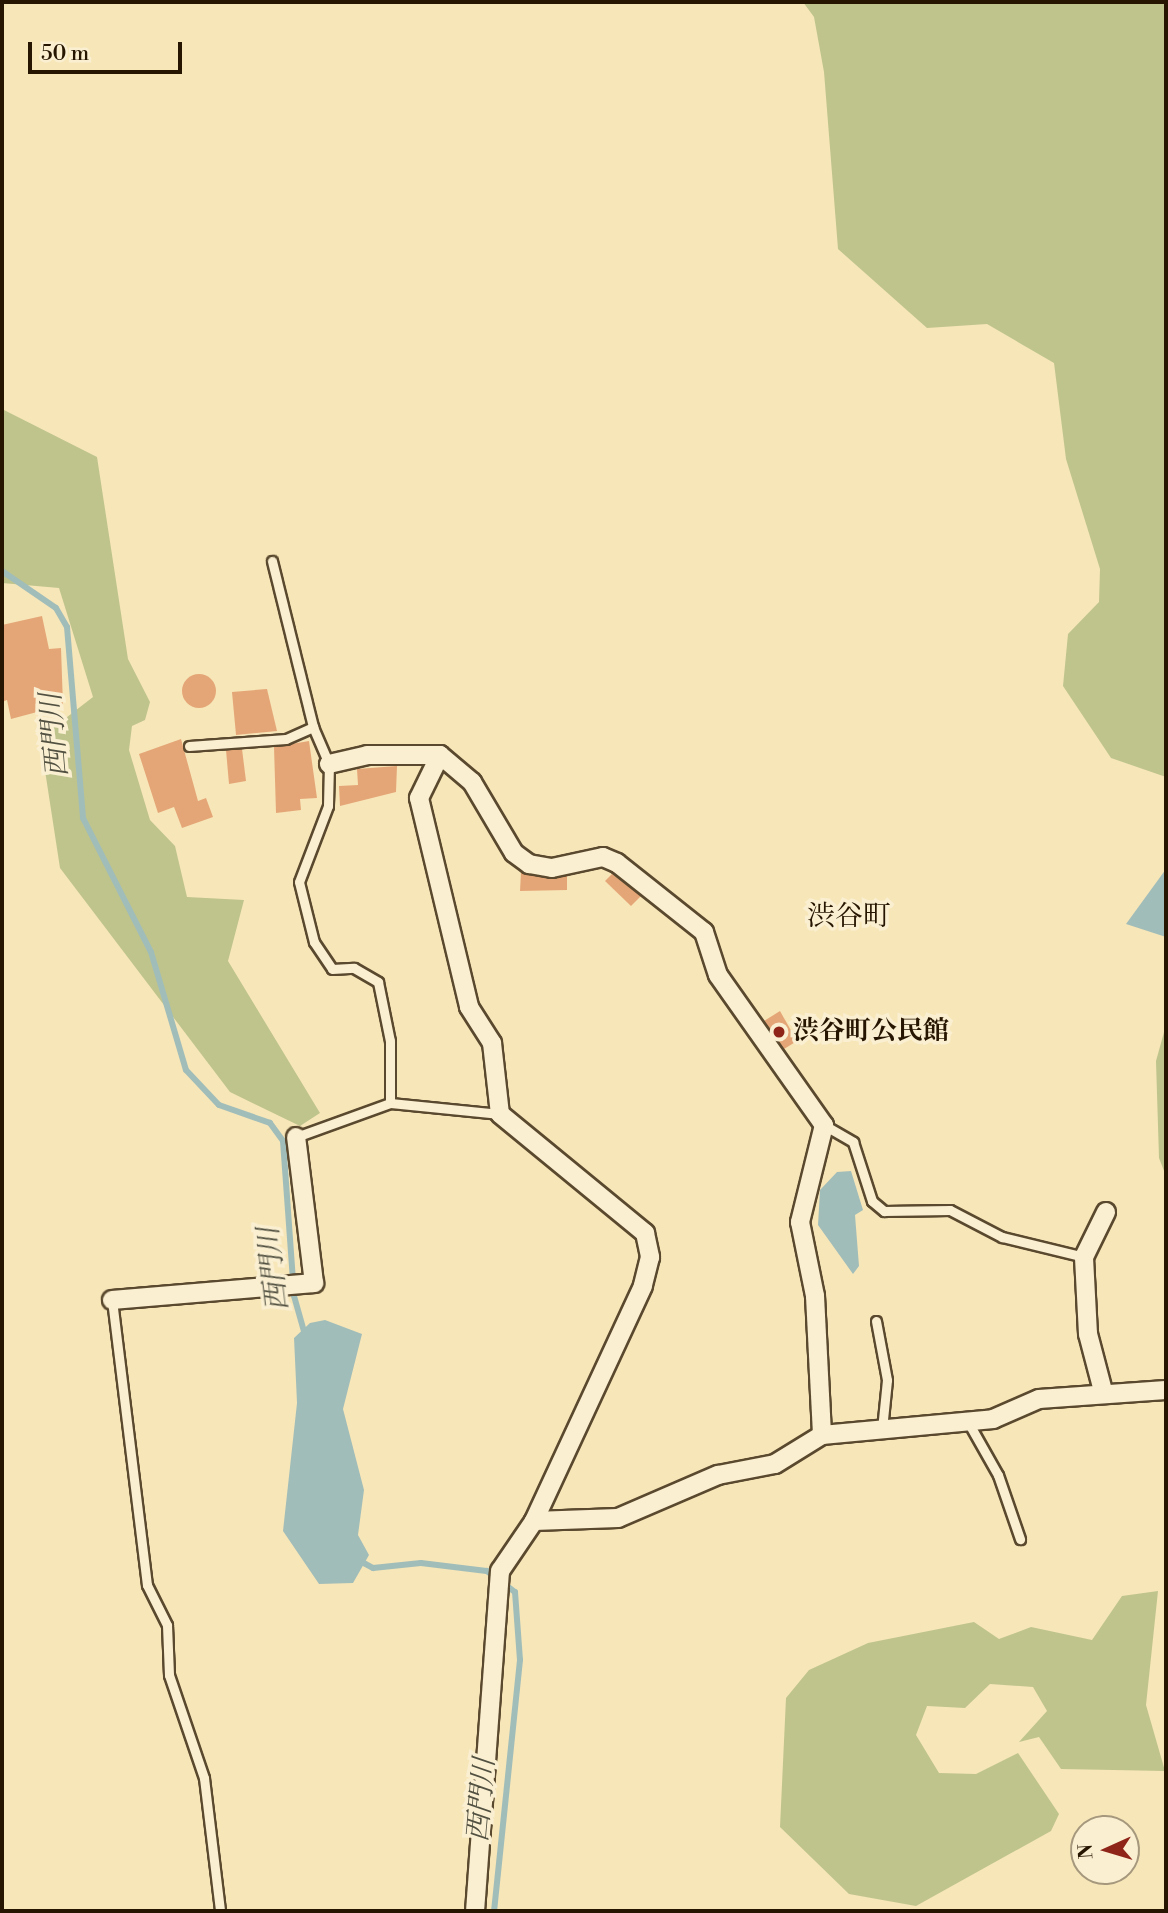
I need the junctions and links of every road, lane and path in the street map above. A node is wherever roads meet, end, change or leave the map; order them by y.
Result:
1 (272, 561) dead end
2 (313, 727) junction
3 (189, 746) dead end
4 (440, 755) junction
5 (329, 764) junction
6 (390, 1103) junction
7 (499, 1114) junction
8 (824, 1125) junction
9 (296, 1137) joint
10 (1106, 1212) dead end
11 (1084, 1257) junction
12 (112, 1300) joint
13 (876, 1321) dead end
14 (1166, 1390) edge
15 (1103, 1391) junction
16 (968, 1422) junction
17 (883, 1429) junction
18 (822, 1435) junction
19 (534, 1521) junction
20 (1020, 1539) dead end
21 (220, 1911) edge
22 (475, 1911) edge

1 - 2 lane
2 - 3 lane
2 - 5 lane
4 - 5 street
4 - 7 street
4 - 8 street
5 - 6 lane
6 - 7 lane
6 - 9 lane
7 - 19 street
8 - 11 lane
8 - 18 street
9 - 12 street
10 - 11 street
11 - 15 street
12 - 21 lane
13 - 17 lane
14 - 15 street
15 - 16 street
16 - 17 street
16 - 20 lane
17 - 18 street
18 - 19 street
19 - 22 street

